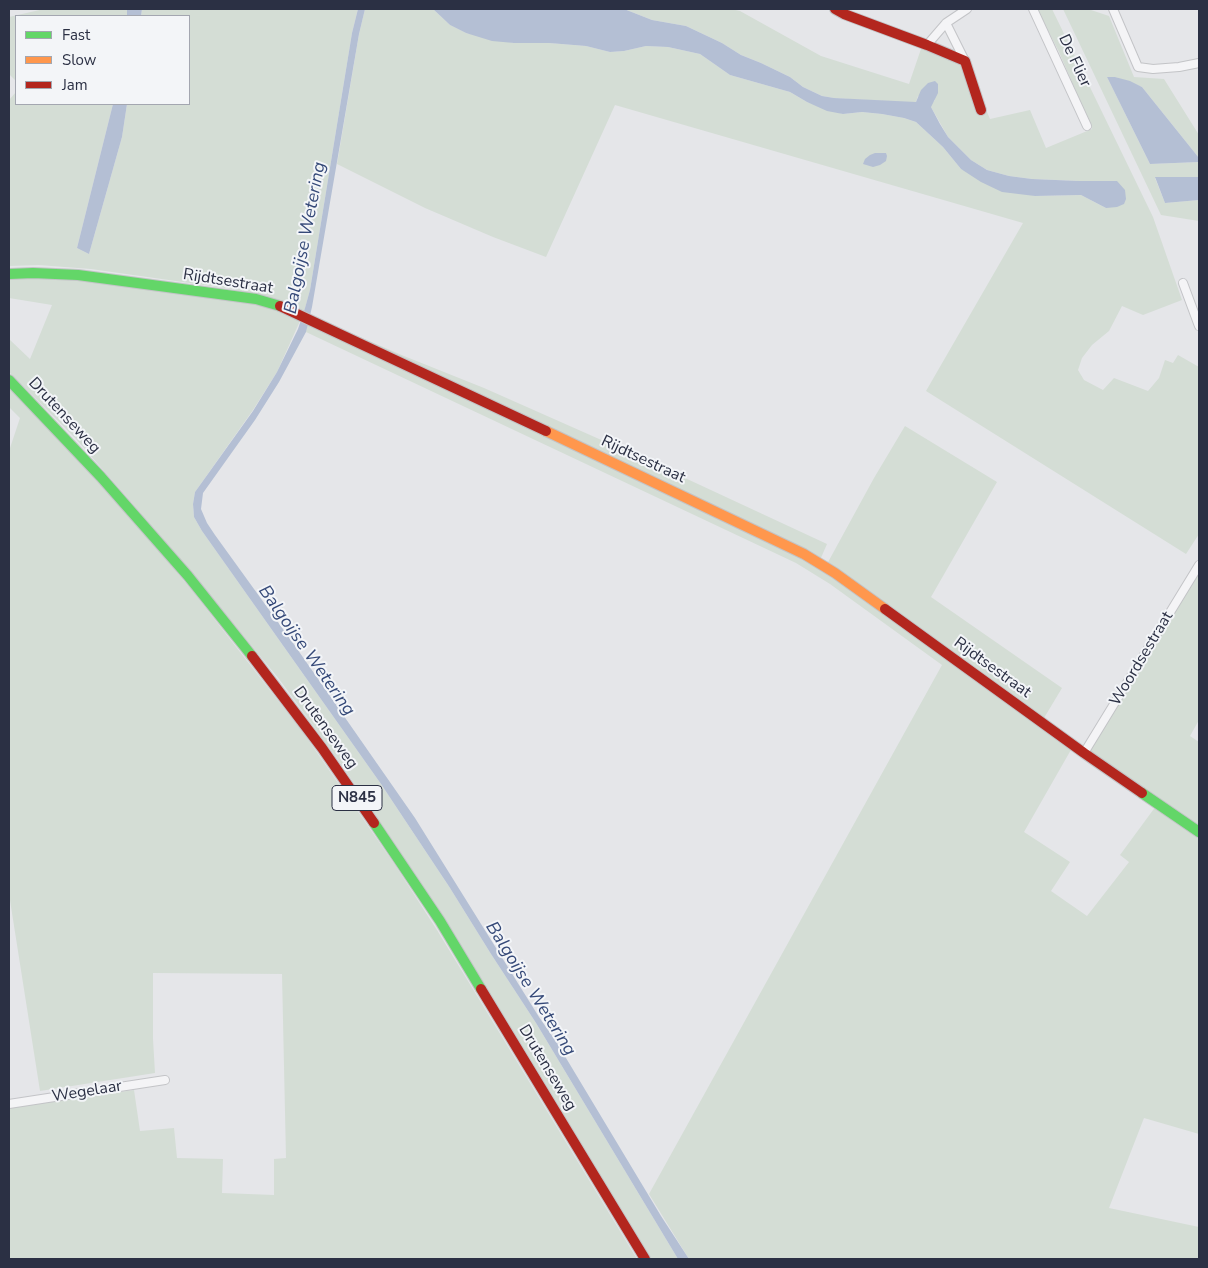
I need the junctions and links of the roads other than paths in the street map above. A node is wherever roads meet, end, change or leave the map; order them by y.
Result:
1 (834, 9) edge
2 (967, 9) edge
3 (1033, 9) edge
4 (1115, 9) edge
5 (846, 11) edge
6 (946, 23) junction
7 (927, 44) junction
8 (965, 61) junction
9 (1199, 63) edge
10 (981, 110) dead end
11 (1087, 126) dead end
12 (9, 274) edge
13 (1183, 283) dead end
14 (1199, 326) edge
15 (9, 380) edge
16 (1199, 565) edge
17 (1084, 753) junction
18 (1199, 832) edge
19 (165, 1080) dead end
20 (9, 1104) edge
21 (645, 1259) edge

1 - 5 street
2 - 6 street
3 - 11 street, De Flier
4 - 9 street
5 - 7 street
6 - 7 street
6 - 8 street
7 - 8 street
8 - 10 street
12 - 17 street, Rijdtsestraat
13 - 14 street
15 - 21 street, Drutenseweg / N845
16 - 17 street, Woordsestraat
17 - 18 street, Rijdtsestraat
19 - 20 street, Wegelaar

